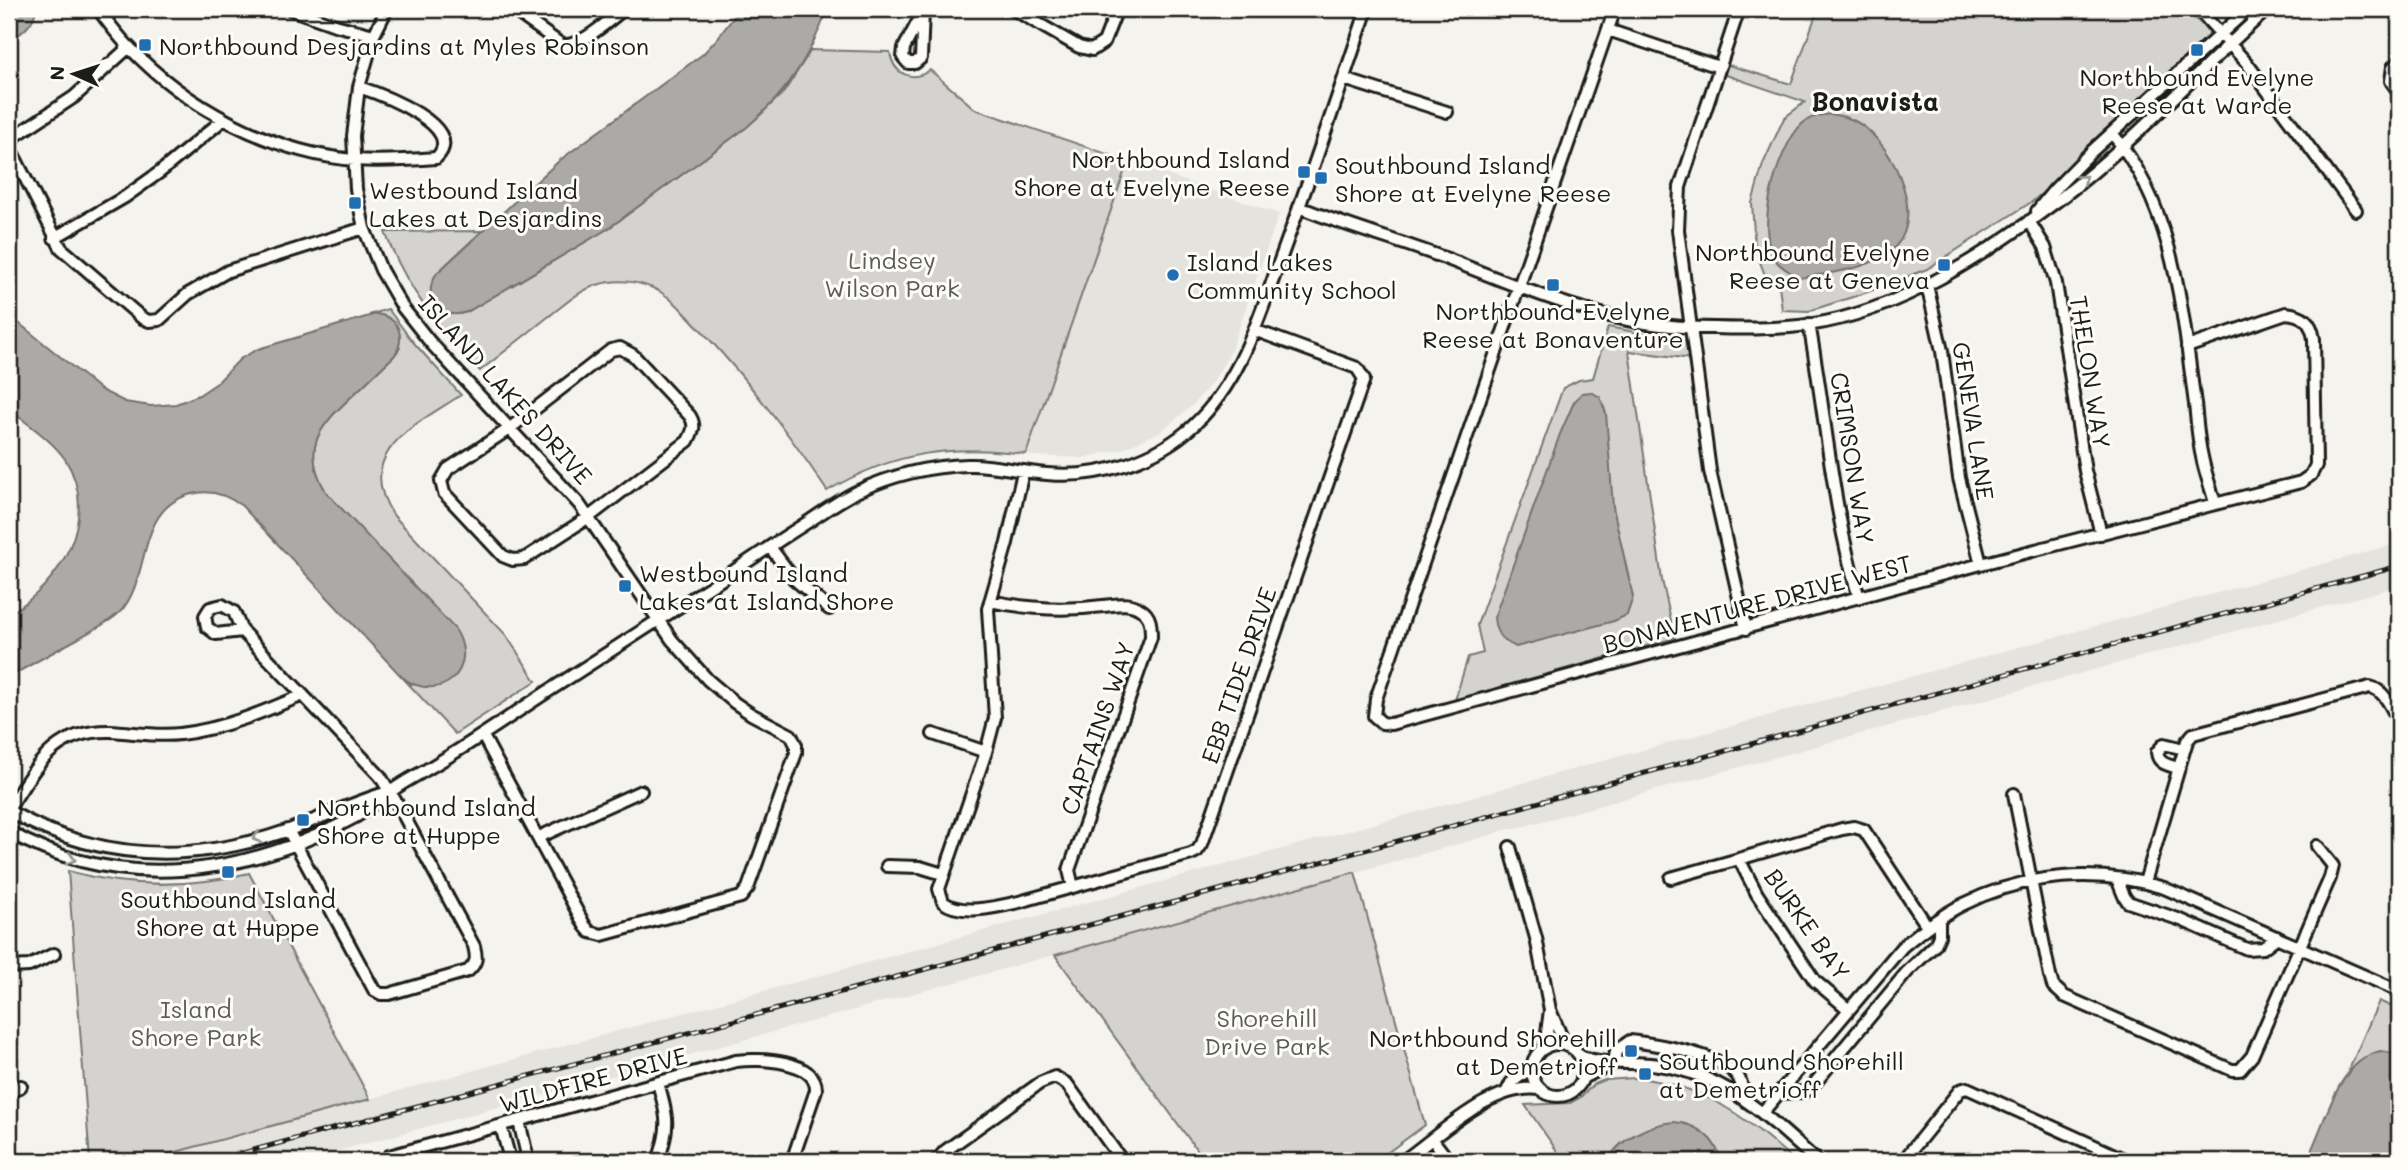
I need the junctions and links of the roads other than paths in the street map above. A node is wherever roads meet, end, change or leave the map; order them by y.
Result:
1 (98, 9) edge
2 (290, 9) edge
3 (387, 9) edge
4 (512, 9) edge
5 (624, 9) edge
6 (1013, 9) edge
7 (1117, 9) edge
8 (1367, 9) edge
9 (1615, 9) edge
10 (1740, 9) edge
11 (2197, 9) edge
12 (2248, 9) edge
13 (2268, 9) edge
14 (1608, 30) junction
15 (374, 35) junction
16 (2226, 38) junction
17 (129, 47) junction
18 (2399, 62) edge
19 (1719, 67) junction
20 (1344, 79) junction
21 (359, 87) junction
22 (2399, 92) edge
23 (1447, 112) dead end
24 (224, 118) junction
25 (2112, 133) junction
26 (2122, 145) junction
27 (354, 160) junction
28 (1299, 207) junction
29 (2356, 210) dead end
30 (2029, 221) junction
31 (364, 228) junction
32 (54, 238) junction
33 (1927, 285) junction
34 (1519, 287) junction
35 (1809, 324) junction
36 (1692, 328) junction
37 (1254, 330) junction
38 (2187, 347) junction
39 (509, 429) junction
40 (1023, 472) junction
41 (2215, 503) junction
42 (589, 517) junction
43 (2101, 534) junction
44 (770, 547) junction
45 (1981, 564) junction
46 (1859, 598) junction
47 (990, 601) junction
48 (829, 609) dead end
49 (658, 621) junction
50 (1746, 629) junction
51 (242, 631) dead end
52 (303, 695) junction
53 (2399, 722) edge
54 (933, 734) dead end
55 (483, 736) junction
56 (2184, 749) junction
57 (986, 752) junction
58 (2178, 768) junction
59 (391, 791) junction
60 (641, 791) dead end
61 (2014, 794) dead end
62 (9, 810) edge
63 (288, 830) junction
64 (9, 832) edge
65 (538, 837) junction
66 (295, 844) junction
67 (2317, 846) dead end
68 (1510, 847) dead end
69 (1739, 859) junction
70 (887, 866) dead end
71 (943, 874) junction
72 (1671, 878) dead end
73 (2117, 879) junction
74 (2031, 881) junction
75 (2145, 882) junction
76 (1073, 887) junction
77 (1939, 919) junction
78 (1927, 926) junction
79 (2277, 937) junction
80 (2299, 947) junction
81 (54, 954) dead end
82 (9, 967) edge
83 (2399, 991) edge
84 (1848, 1009) junction
85 (1550, 1010) junction
86 (1565, 1045) junction
87 (1545, 1048) junction
88 (1580, 1056) junction
89 (1614, 1063) junction
90 (1532, 1067) junction
91 (1582, 1078) junction
92 (658, 1083) junction
93 (21, 1086) dead end
94 (1540, 1088) junction
95 (1507, 1091) junction
96 (1779, 1093) junction
97 (9, 1094) edge
98 (1743, 1097) junction
99 (1762, 1113) junction
100 (519, 1121) junction
101 (501, 1126) junction
102 (1433, 1140) junction
103 (384, 1161) edge
104 (514, 1161) edge
105 (521, 1161) edge
106 (658, 1161) edge
107 (792, 1161) edge
108 (936, 1161) edge
109 (1122, 1161) edge
110 (1403, 1161) edge
111 (1449, 1161) edge
112 (1816, 1161) edge
113 (1903, 1161) edge
114 (2128, 1161) edge

1 - 17 street
2 - 15 street
3 - 15 street, ISLAND LAKES DRIVE
4 - 5 street
6 - 7 street
8 - 20 street
9 - 14 street
10 - 19 street
11 - 16 street
12 - 16 street
13 - 16 street
14 - 19 street
14 - 34 street
15 - 21 street, ISLAND LAKES DRIVE
16 - 25 street
16 - 26 street
16 - 29 street
17 - 24 street
17 - 32 street
18 - 22 street
19 - 36 street
20 - 23 street
20 - 28 street
21 - 27 street, ISLAND LAKES DRIVE
21 - 27 street
24 - 27 street
24 - 32 street
25 - 26 street
25 - 30 street
30 -> 26 street
26 - 38 street
27 - 31 street, ISLAND LAKES DRIVE
28 - 34 street
28 - 37 street
30 - 33 street
30 - 43 street, THELON WAY
31 - 32 street
31 - 39 street, ISLAND LAKES DRIVE
33 - 35 street
33 - 45 street, GENEVA LANE
34 - 36 street
34 - 50 street, BONAVENTURE DRIVE WEST
35 - 36 street
35 - 46 street, CRIMSON WAY
36 - 50 street
37 - 40 street
37 - 76 street, EBB TIDE DRIVE
38 - 41 street
38 - 41 street, BONAVENTURE DRIVE WEST
39 - 42 street, ISLAND LAKES DRIVE
39 - 42 street
39 - 42 street
40 - 44 street
40 - 47 street
41 - 43 street, BONAVENTURE DRIVE WEST
42 - 49 street, ISLAND LAKES DRIVE
43 - 45 street, BONAVENTURE DRIVE WEST
44 - 48 street
44 - 49 street
45 - 46 street, BONAVENTURE DRIVE WEST
46 - 50 street, BONAVENTURE DRIVE WEST
47 - 57 street
47 - 76 street, CAPTAINS WAY
49 - 55 street
49 - 65 street, ISLAND LAKES DRIVE
51 - 52 street
52 - 59 street
52 - 62 street
53 - 56 street
54 - 57 street
55 - 59 street
55 - 65 street
56 - 58 street
56 - 58 street
57 - 71 street
58 - 75 street
59 - 63 street
59 - 66 street
59 - 66 street
60 - 65 street
61 - 74 street
63 -> 62 street
63 - 66 street
64 -> 66 street
67 - 80 street
68 - 85 street
69 - 72 street, BURKE BAY
69 - 78 street, BURKE BAY
69 - 84 street, BURKE BAY
70 - 71 street
71 - 76 street, EBB TIDE DRIVE
73 - 74 street
73 - 75 street
73 - 79 street
74 - 77 street
74 - 80 street
75 - 79 street
77 - 78 street
77 - 96 street
78 - 84 street
79 - 80 street
80 - 83 street
81 - 82 street
84 - 96 street
85 - 86 street
85 - 87 street
86 - 87 street
86 - 88 street
87 - 90 street
88 - 89 street
88 - 91 street
89 - 91 street
89 - 98 street
89 - 98 street
90 - 94 street
90 - 95 street
91 - 94 street
92 - 100 street, WILDFIRE DRIVE
92 - 106 street
92 - 107 street, WILDFIRE DRIVE
93 - 97 street
94 - 95 street
95 - 102 street
96 - 99 street
98 - 99 street
99 - 112 street
100 - 101 street, WILDFIRE DRIVE
100 - 105 street
101 - 103 street, WILDFIRE DRIVE
101 - 104 street
102 - 110 street
102 - 111 street
108 - 109 street
113 - 114 street

